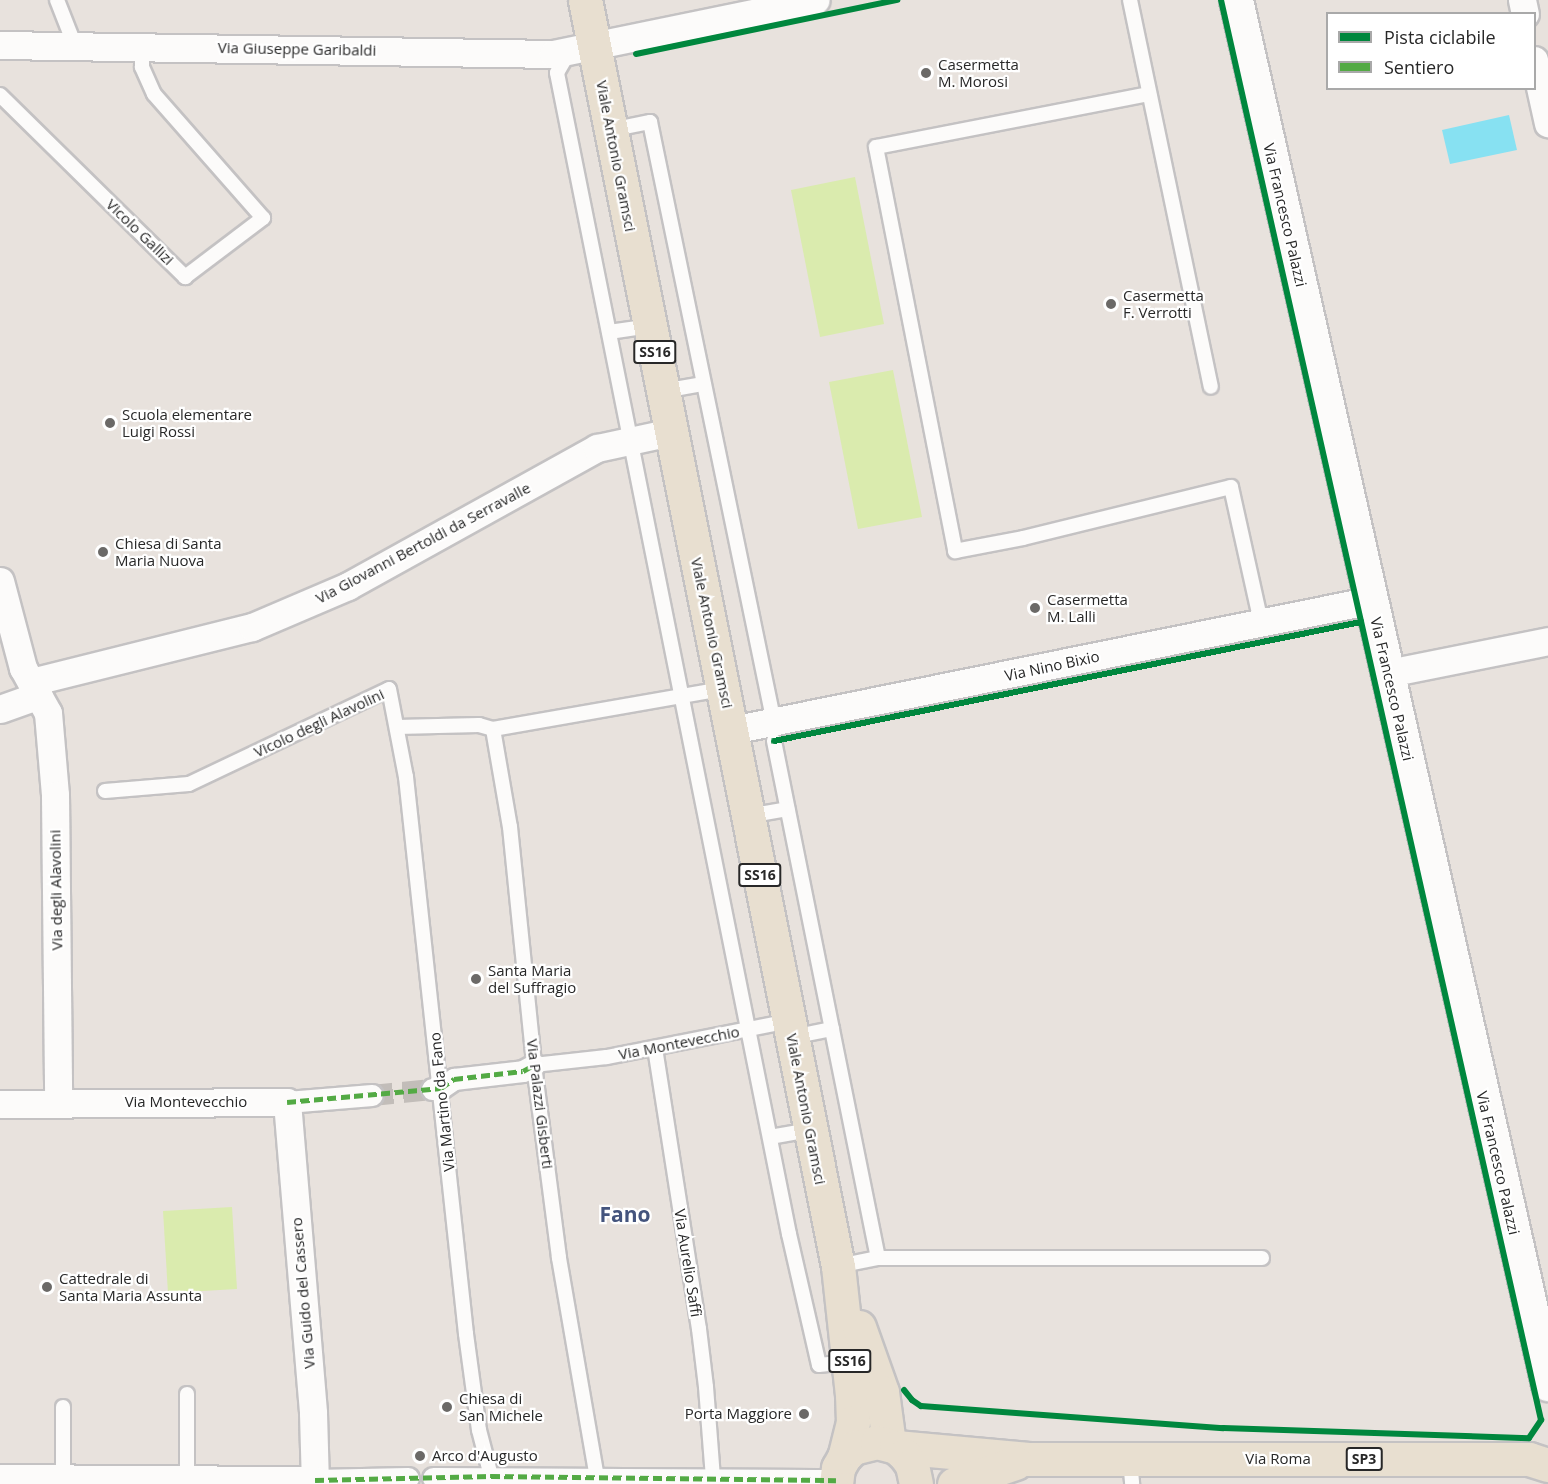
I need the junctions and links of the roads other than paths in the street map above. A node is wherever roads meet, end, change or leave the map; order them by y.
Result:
1 (57, 0) edge
2 (585, 0) edge
3 (815, 0) edge
4 (1130, 0) edge
5 (1236, 0) edge
6 (0, 45) edge
7 (75, 46) junction
8 (142, 47) junction
9 (582, 48) junction
10 (1536, 69) edge
11 (1149, 94) junction
12 (0, 95) edge
13 (1548, 123) edge
14 (610, 130) junction
15 (650, 326) junction
16 (609, 333) junction
17 (703, 384) junction
18 (1211, 387) dead end
19 (663, 391) junction
20 (671, 432) junction
21 (630, 440) junction
22 (0, 581) edge
23 (1372, 600) junction
24 (1261, 622) junction
25 (1548, 641) edge
26 (1388, 673) junction
27 (35, 689) junction
28 (723, 689) junction
29 (682, 696) junction
30 (0, 709) edge
31 (397, 727) junction
32 (493, 729) junction
33 (732, 730) junction
34 (774, 732) junction
35 (105, 791) dead end
36 (788, 809) junction
37 (748, 817) junction
38 (748, 1029) junction
39 (790, 1029) junction
40 (832, 1029) junction
41 (655, 1048) junction
42 (534, 1065) junction
43 (436, 1089) junction
44 (372, 1095) tunnel mouth
45 (287, 1101) junction
46 (58, 1103) junction
47 (0, 1104) edge
48 (810, 1130) junction
49 (770, 1137) junction
50 (878, 1258) junction
51 (1262, 1258) dead end
52 (838, 1266) junction
53 (851, 1362) junction
54 (1547, 1379) edge
55 (187, 1394) dead end
56 (63, 1407) dead end
57 (893, 1446) junction
58 (1542, 1458) edge
59 (1028, 1459) junction
60 (1131, 1472) edge
61 (839, 1473) edge
62 (597, 1477) junction
63 (187, 1478) junction
64 (408, 1478) dead end
65 (433, 1478) dead end
66 (0, 1479) edge
67 (72, 1479) edge
68 (713, 1479) junction
69 (491, 1480) edge
70 (315, 1482) edge
71 (916, 1484) edge
72 (954, 1484) edge

1 - 7 lane
2 - 9 main road, Viale Antonio Gramsci / SS16
3 - 9 street, Via Giuseppe Garibaldi
4 - 11 lane
5 - 23 street, Via Francesco Palazzi
6 - 7 street, Via Giuseppe Garibaldi
7 - 8 street, Via Giuseppe Garibaldi
8 - 9 street, Via Giuseppe Garibaldi
8 - 12 lane, Vicolo Gallizi
9 - 14 main road, Viale Antonio Gramsci / SS16
9 - 16 lane
10 - 13 street
11 - 18 lane
11 - 24 lane
14 - 15 main road, Viale Antonio Gramsci / SS16
14 - 17 lane
15 - 16 lane
15 - 19 main road, Viale Antonio Gramsci / SS16
16 - 21 lane
17 - 19 lane
17 - 34 lane
19 - 20 main road, Viale Antonio Gramsci / SS16
20 - 21 street, Via Giovanni Bertoldi da Serravalle
20 - 28 main road, Viale Antonio Gramsci / SS16
21 - 27 street, Via Giovanni Bertoldi da Serravalle
21 - 29 lane
22 - 27 street, Via degli Alavolini
23 - 24 street, Via Nino Bixio
23 - 26 street, Via Francesco Palazzi
24 - 34 street, Via Nino Bixio
25 - 26 street
26 - 54 street, Via Francesco Palazzi
27 - 30 street, Via Giovanni Bertoldi da Serravalle
27 - 46 street, Via degli Alavolini
28 - 29 lane
28 - 33 main road, Viale Antonio Gramsci / SS16
29 - 32 lane
29 - 38 lane
31 - 32 lane
31 - 35 lane, Vicolo degli Alavolini
31 - 43 lane, Via Martino da Fano
32 - 42 lane, Via Palazzi Gisberti
33 - 34 street, Via Nino Bixio
33 - 37 main road, Viale Antonio Gramsci / SS16
34 - 36 lane
36 - 37 lane
36 - 40 lane
37 - 39 main road, Viale Antonio Gramsci / SS16
38 - 39 lane, Via Montevecchio
38 - 41 lane, Via Montevecchio
38 - 49 lane
39 - 40 lane, Via Montevecchio
39 - 48 main road, Viale Antonio Gramsci / SS16
40 - 50 lane
41 - 42 lane, Via Montevecchio
41 - 68 lane, Via Aurelio Saffi
42 - 43 street
42 - 62 lane, Via Palazzi Gisberti
43 - 69 lane, Via Martino da Fano
44 - 45 street, Via Montevecchio
45 - 46 street, Via Montevecchio
45 - 70 street, Via Guido del Cassero
46 - 47 street, Via Montevecchio
48 - 49 lane
48 - 52 main road, Viale Antonio Gramsci / SS16
49 - 53 lane
50 - 51 lane
50 - 52 lane
52 - 53 main road, Viale Antonio Gramsci / SS16
52 - 57 main road, Viale Antonio Gramsci / SS16
53 - 61 main road, Viale Antonio Gramsci / SS16
55 - 63 lane
56 - 67 lane
57 - 59 main road, Via Roma / SP3
57 - 61 main road, Via Roma
57 - 71 main road, SS16
58 - 60 main road, Via Roma / SP3
59 - 60 main road, Via Roma / SP3
59 - 72 main road, Via Roma / SP3
61 - 68 street
62 - 68 street
62 - 69 street
63 - 67 street
63 - 70 street
64 - 70 street
65 - 69 street
66 - 67 street

